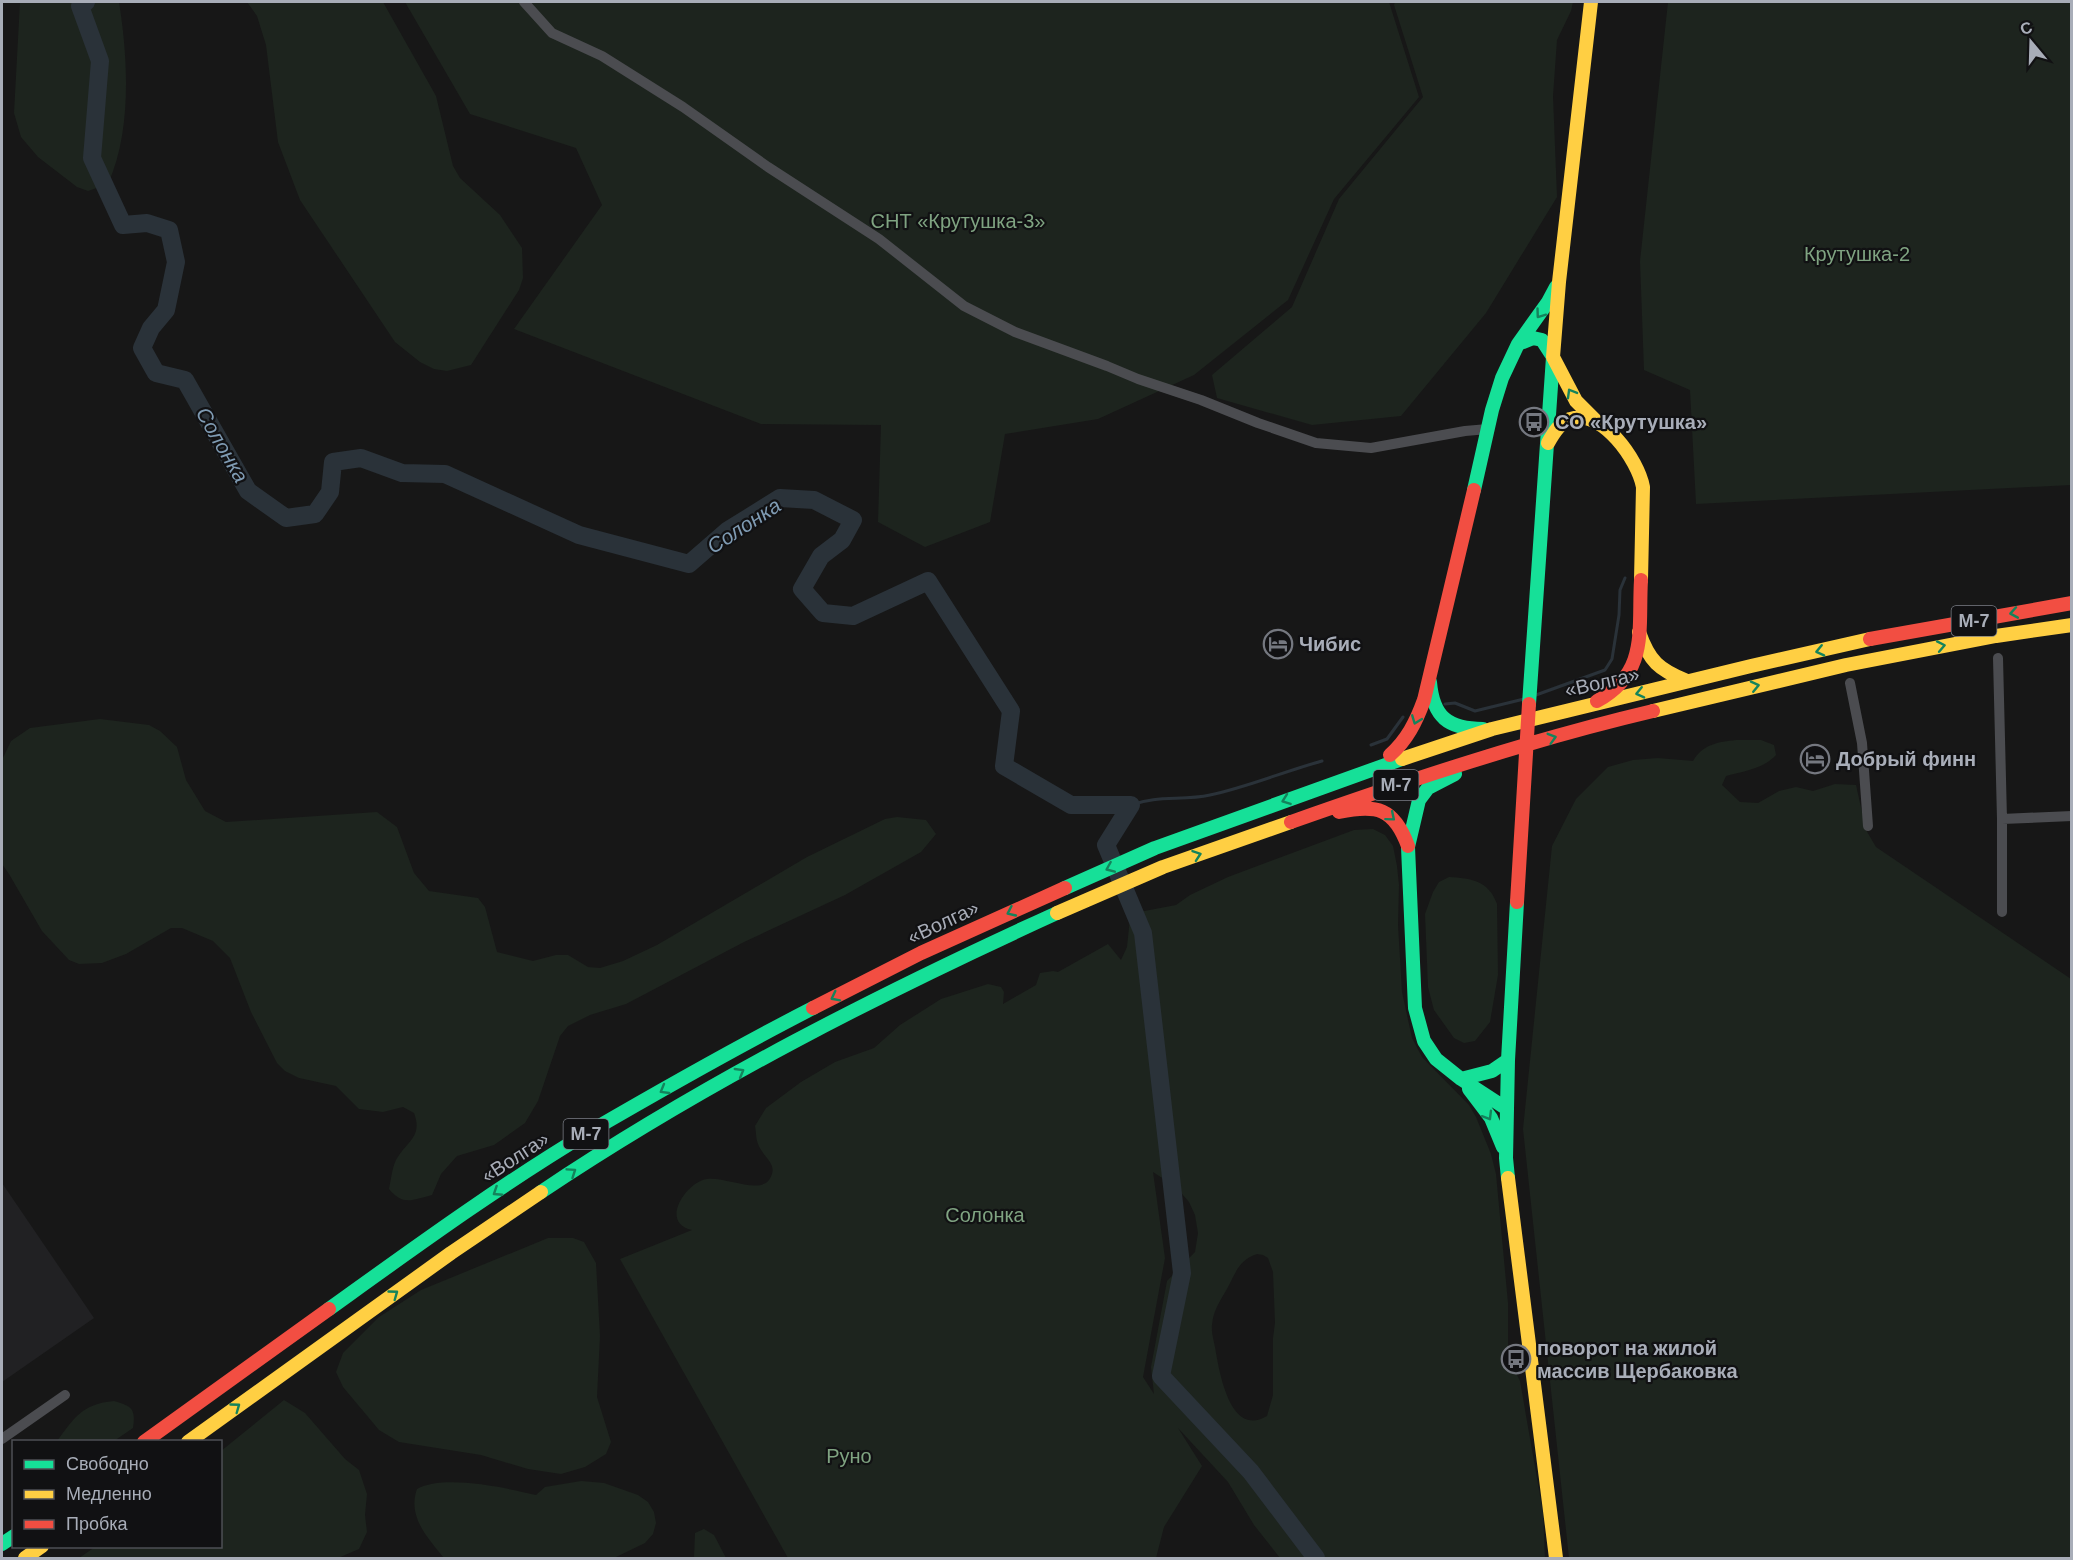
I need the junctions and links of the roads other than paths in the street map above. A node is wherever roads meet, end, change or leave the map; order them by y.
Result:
1 (524, 2) edge
2 (1591, 2) edge
3 (1559, 282) junction
4 (1518, 344) junction
5 (1554, 357) junction
6 (1597, 422) junction
7 (1488, 429) junction
8 (1547, 444) junction
9 (2072, 603) edge
10 (2072, 625) edge
11 (1639, 631) junction
12 (1998, 658) dead end
13 (1430, 679) junction
14 (1687, 681) junction
15 (1850, 683) dead end
16 (1592, 704) junction
17 (1475, 729) junction
18 (1492, 729) junction
19 (1498, 753) junction
20 (1390, 755) junction
21 (1341, 780) junction
22 (2072, 816) edge
23 (2002, 819) junction
24 (1295, 821) junction
25 (1868, 826) dead end
26 (1408, 847) junction
27 (2002, 912) dead end
28 (1508, 1060) junction
29 (1461, 1079) junction
30 (1507, 1109) junction
31 (1506, 1158) junction
32 (65, 1395) dead end
33 (2, 1439) edge
34 (147, 1440) edge
35 (191, 1440) edge
36 (39, 1548) edge
37 (25, 1558) edge
38 (1556, 1558) edge

1 - 7 street
2 - 3 main road
3 -> 4 main road
3 - 5 main road
4 - 5 main road
4 - 7 main road
6 -> 5 main road
5 - 8 main road
6 - 8 main road
6 - 11 main road
7 - 13 main road
8 - 28 main road
9 -> 14 main road, «Волга» / М-7
19 -> 10 main road, «Волга» / М-7
11 - 14 main road
11 - 16 main road
12 - 23 street
13 - 17 main road
13 -> 20 main road
14 -> 16 main road, «Волга» / М-7
15 - 25 street
16 - 18 main road, «Волга» / М-7
17 - 18 main road
17 - 20 main road
18 - 21 main road, «Волга» / М-7
19 - 24 main road, «Волга» / М-7
19 - 26 main road
20 - 21 main road
21 -> 34 main road, «Волга» / М-7
22 - 23 street
23 - 27 street
24 -> 26 main road
35 -> 24 main road, «Волга» / М-7
26 - 29 main road
28 - 29 main road
28 - 30 main road
29 - 30 main road
29 -> 31 main road
30 - 31 main road
31 - 38 main road
32 - 33 street
36 - 37 main road

